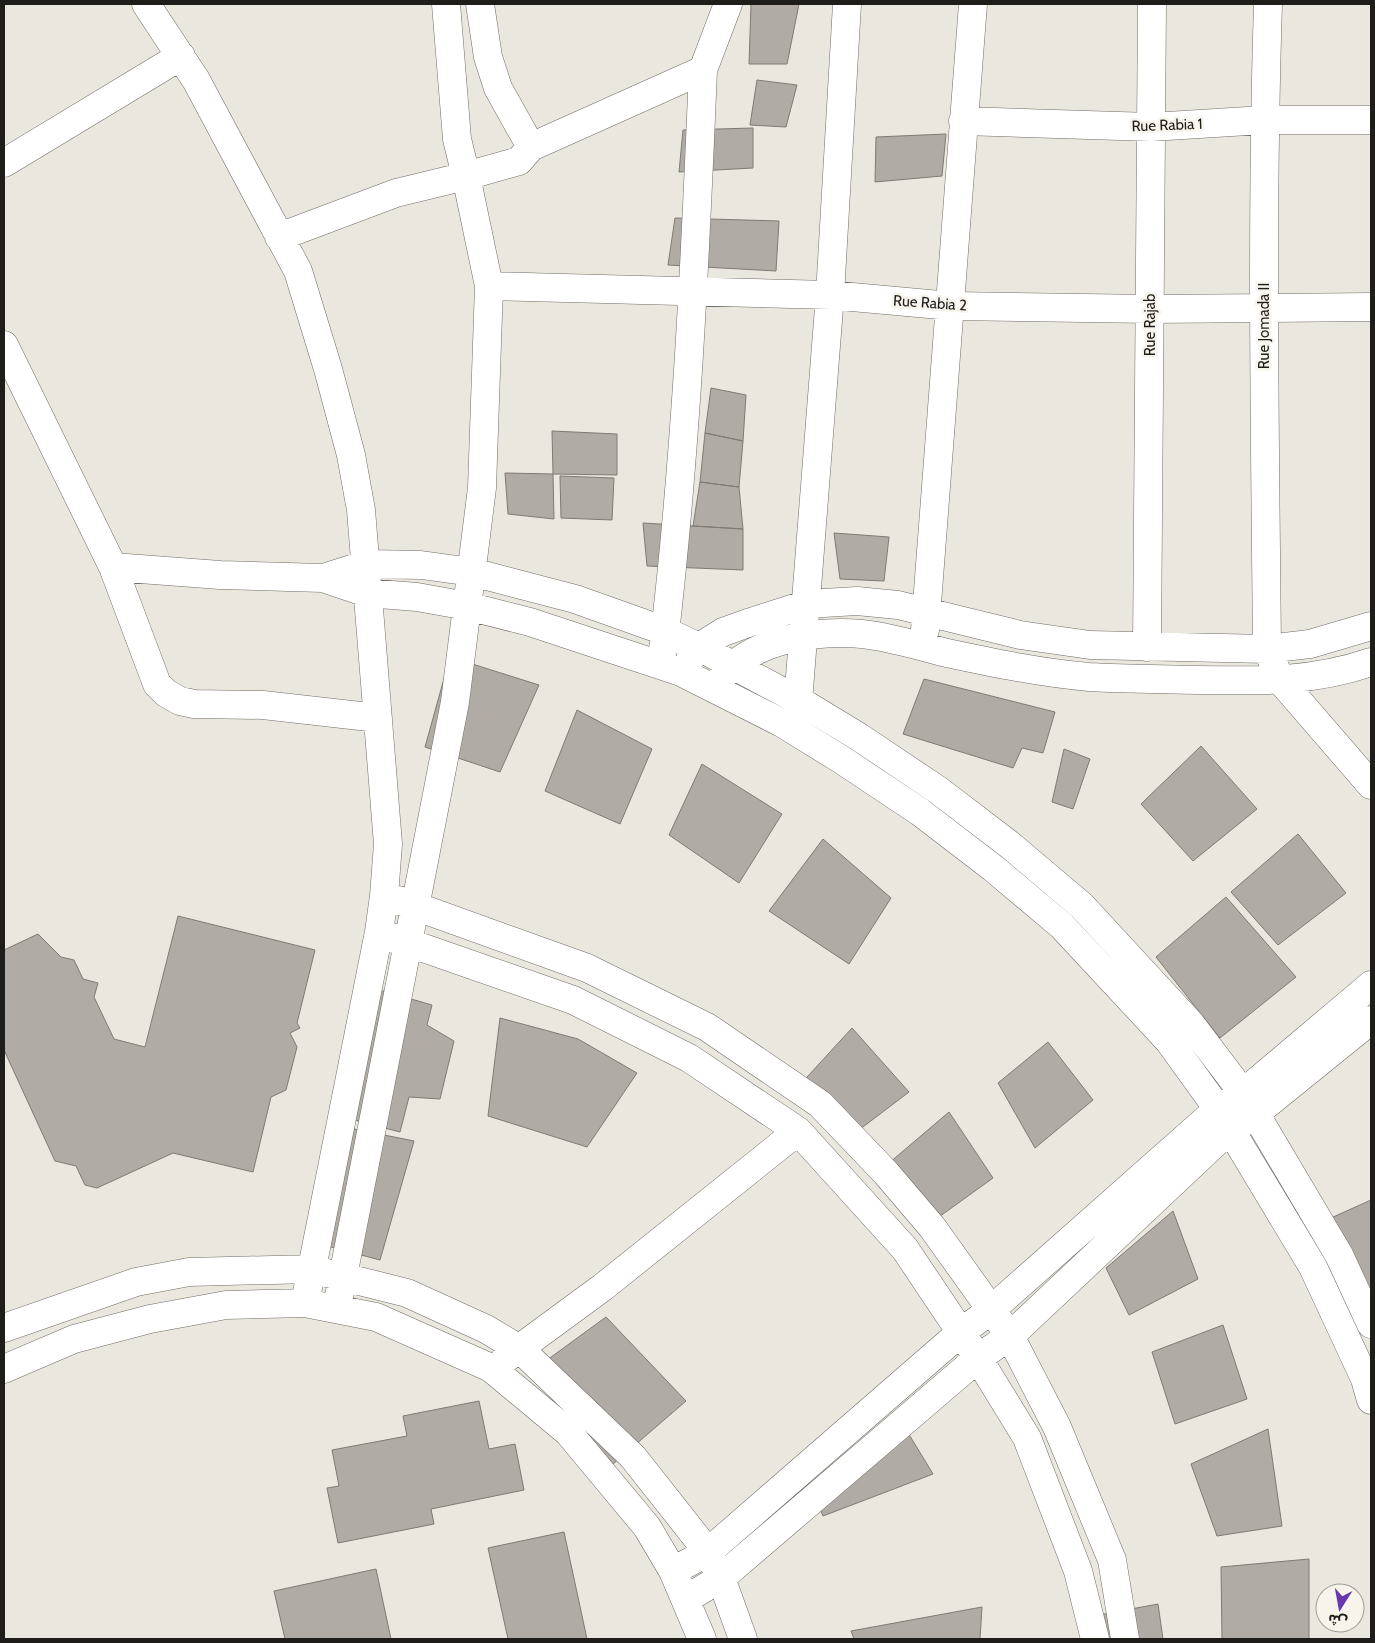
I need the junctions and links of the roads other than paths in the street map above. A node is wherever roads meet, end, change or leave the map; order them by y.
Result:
1 (146, 4) edge
2 (446, 4) edge
3 (480, 4) edge
4 (728, 4) edge
5 (847, 4) edge
6 (973, 4) edge
7 (1152, 4) edge
8 (1268, 4) edge
9 (181, 56) junction
10 (703, 70) junction
11 (1264, 120) junction
12 (1371, 120) edge
13 (963, 121) junction
14 (1151, 127) junction
15 (531, 147) junction
16 (4, 163) edge
17 (466, 176) junction
18 (280, 237) junction
19 (489, 286) junction
20 (694, 291) junction
21 (830, 295) junction
22 (951, 306) junction
23 (1263, 307) junction
24 (1371, 307) edge
25 (1150, 309) junction
26 (4, 345) edge
27 (367, 564) junction
28 (112, 567) junction
29 (472, 572) junction
30 (323, 578) junction
31 (367, 593) junction
32 (807, 604) junction
33 (467, 606) junction
34 (928, 613) junction
35 (1371, 626) edge
36 (665, 631) junction
37 (804, 636) junction
38 (923, 646) junction
39 (700, 647) junction
40 (1147, 647) junction
41 (1267, 649) junction
42 (1371, 662) edge
43 (732, 665) junction
44 (671, 668) junction
45 (1281, 681) junction
46 (714, 688) junction
47 (798, 700) junction
48 (378, 718) junction
49 (795, 731) junction
50 (1371, 785) edge
51 (384, 896) junction
52 (416, 906) junction
53 (379, 932) junction
54 (407, 942) junction
55 (1371, 985) edge
56 (1371, 1020) edge
57 (1249, 1103) junction
58 (1224, 1119) junction
59 (798, 1131) junction
60 (311, 1269) junction
61 (342, 1275) junction
62 (136, 1282) junction
63 (305, 1303) junction
64 (337, 1307) junction
65 (991, 1310) junction
66 (150, 1318) junction
67 (1371, 1324) edge
68 (4, 1328) edge
69 (960, 1333) junction
70 (1010, 1336) junction
71 (521, 1350) junction
72 (978, 1358) junction
73 (491, 1368) junction
74 (4, 1369) edge
75 (1371, 1400) edge
76 (708, 1552) junction
77 (673, 1572) junction
78 (722, 1578) junction
79 (686, 1599) junction
80 (702, 1639) edge
81 (743, 1639) edge
82 (1095, 1639) edge
83 (1125, 1639) edge

1 - 9 street
2 - 17 street
3 - 15 street
4 - 10 street
5 - 21 street
6 - 13 street
7 - 14 street, Rue Rajab
8 - 11 street, Rue Jomada II
9 - 16 street
9 - 18 street
10 - 15 street
10 - 20 street
11 - 12 street, Rue Rabia 1
11 - 14 street, Rue Rabia 1
11 - 23 street, Rue Jomada II
13 - 14 street, Rue Rabia 1
13 - 22 street
14 - 25 street, Rue Rajab
15 - 17 street
17 - 18 street
17 - 19 street
18 - 27 street
19 - 20 street, Rue Rabia 2
19 - 29 street
20 - 21 street, Rue Rabia 2
20 - 36 street
21 - 22 street, Rue Rabia 2
21 - 32 street
22 - 25 street, Rue Rabia 2
22 - 34 street
23 - 24 street, Rue Rabia 2
23 - 25 street, Rue Rabia 2
23 - 41 street, Rue Jomada II
25 - 40 street, Rue Rajab
26 - 28 street
27 - 29 street
27 - 30 street
27 - 31 street
28 - 30 street
28 - 48 street
29 - 33 street
29 - 36 street
30 - 31 street
31 - 33 street
31 - 48 street
32 - 34 street
32 - 37 street
32 - 39 street
33 - 44 street
33 - 52 street
34 - 38 street
34 - 40 street
35 - 41 street
36 - 39 street
36 - 44 street
37 - 38 street
37 - 43 street
37 - 47 street
38 - 45 street
39 - 43 street
39 - 44 street
40 - 41 street
41 - 45 street
42 - 45 street
43 - 46 street
43 - 47 street
44 - 46 street
45 - 50 street
46 - 49 street
47 - 49 street
47 - 57 street
48 - 51 street
49 - 58 street
51 - 52 street
51 - 53 street
52 - 54 street
52 - 65 street
53 - 54 street
53 - 60 street
54 - 59 street
54 - 61 street
55 - 57 street
56 - 57 street
57 - 58 street
57 - 67 street
58 - 65 street
58 - 70 street
58 - 75 street
59 - 69 street
59 - 71 street
60 - 61 street
60 - 62 street
60 - 63 street
61 - 64 street
61 - 71 street
62 - 66 street
62 - 68 street
63 - 64 street
63 - 66 street
64 - 73 street
65 - 69 street
65 - 70 street
66 - 74 street
69 - 72 street
69 - 76 street
70 - 72 street
70 - 83 street
71 - 73 street
71 - 76 street
72 - 78 street
72 - 82 street
73 - 77 street
76 - 77 street
76 - 78 street
77 - 79 street
78 - 79 street
78 - 81 street
79 - 80 street

